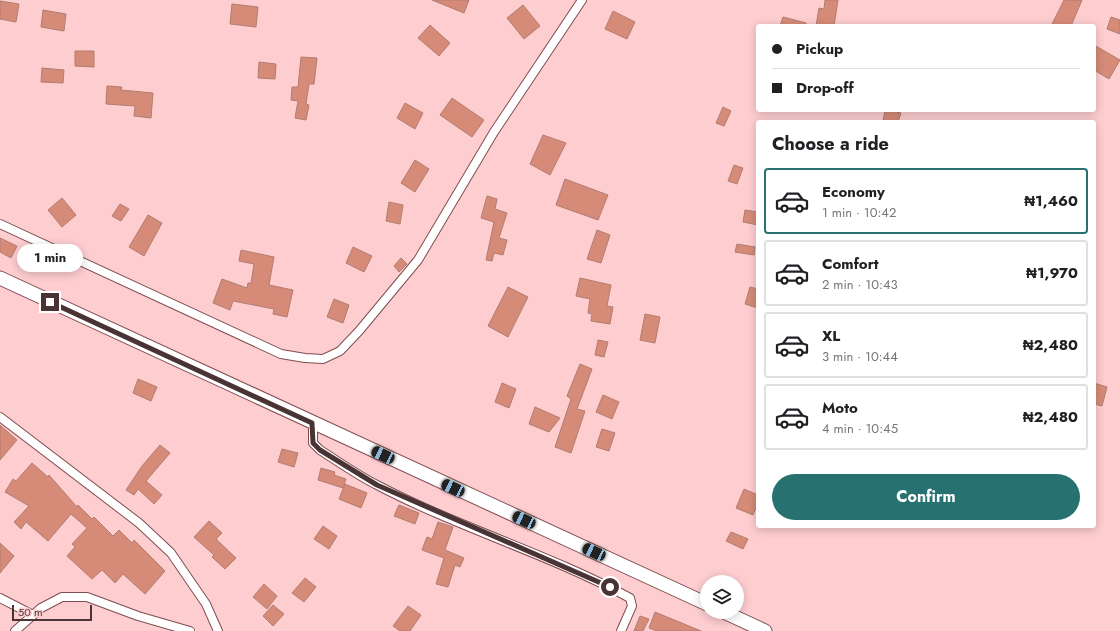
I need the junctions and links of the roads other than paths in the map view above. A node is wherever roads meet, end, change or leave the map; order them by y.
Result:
1 (582, 0) edge
2 (0, 224) edge
3 (0, 278) edge
4 (0, 417) edge
5 (312, 423) junction
6 (0, 598) edge
7 (700, 601) edge
8 (33, 615) junction
9 (739, 619) edge
10 (15, 631) edge
11 (190, 631) edge
12 (218, 631) edge
13 (621, 631) edge
14 (765, 631) edge

1 - 2 street
3 - 5 main road
4 - 12 street
5 - 7 main road
5 - 13 street
6 - 8 street
8 - 10 street
8 - 11 street
9 - 14 main road

